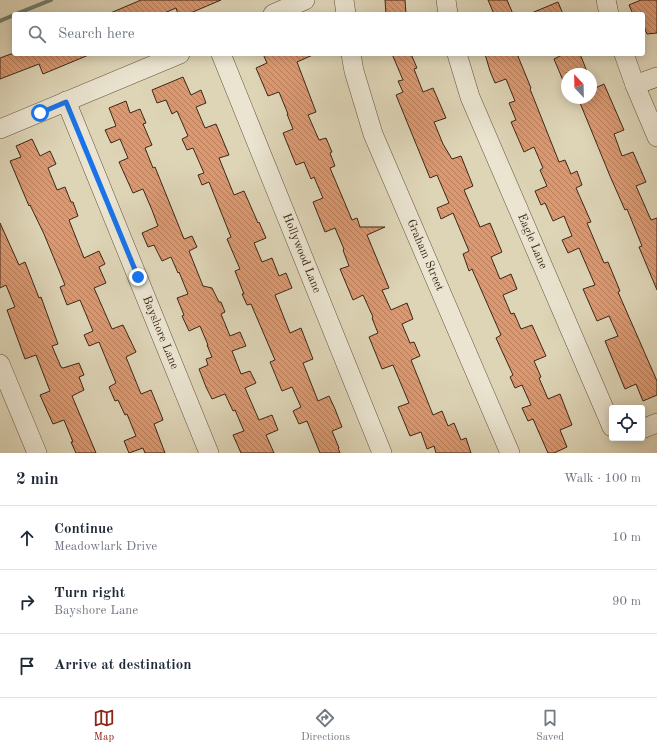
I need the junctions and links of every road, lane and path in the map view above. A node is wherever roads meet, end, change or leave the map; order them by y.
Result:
1 (305, 0) edge
2 (344, 0) edge
3 (446, 0) edge
4 (606, 0) edge
5 (278, 12) edge
6 (346, 12) edge
7 (448, 12) edge
8 (609, 12) edge
9 (175, 56) edge
10 (222, 56) edge
11 (351, 56) edge
12 (457, 56) edge
13 (625, 56) edge
14 (657, 77) edge
15 (635, 85) junction
16 (66, 102) junction
17 (0, 129) edge
18 (657, 137) edge
19 (0, 364) edge
20 (609, 420) edge
21 (657, 423) edge
22 (645, 428) edge
23 (36, 453) edge
24 (209, 453) edge
25 (382, 453) edge
26 (510, 453) edge

1 - 5 street
2 - 6 street
3 - 7 street
4 - 8 street
9 - 16 street
10 - 25 street, Hollywood Lane
11 - 26 street, Graham Street
12 - 20 street, Eagle Lane
13 - 15 street
14 - 15 street
15 - 18 street
16 - 17 street
16 - 24 street, Bayshore Lane
19 - 23 street
21 - 22 street

